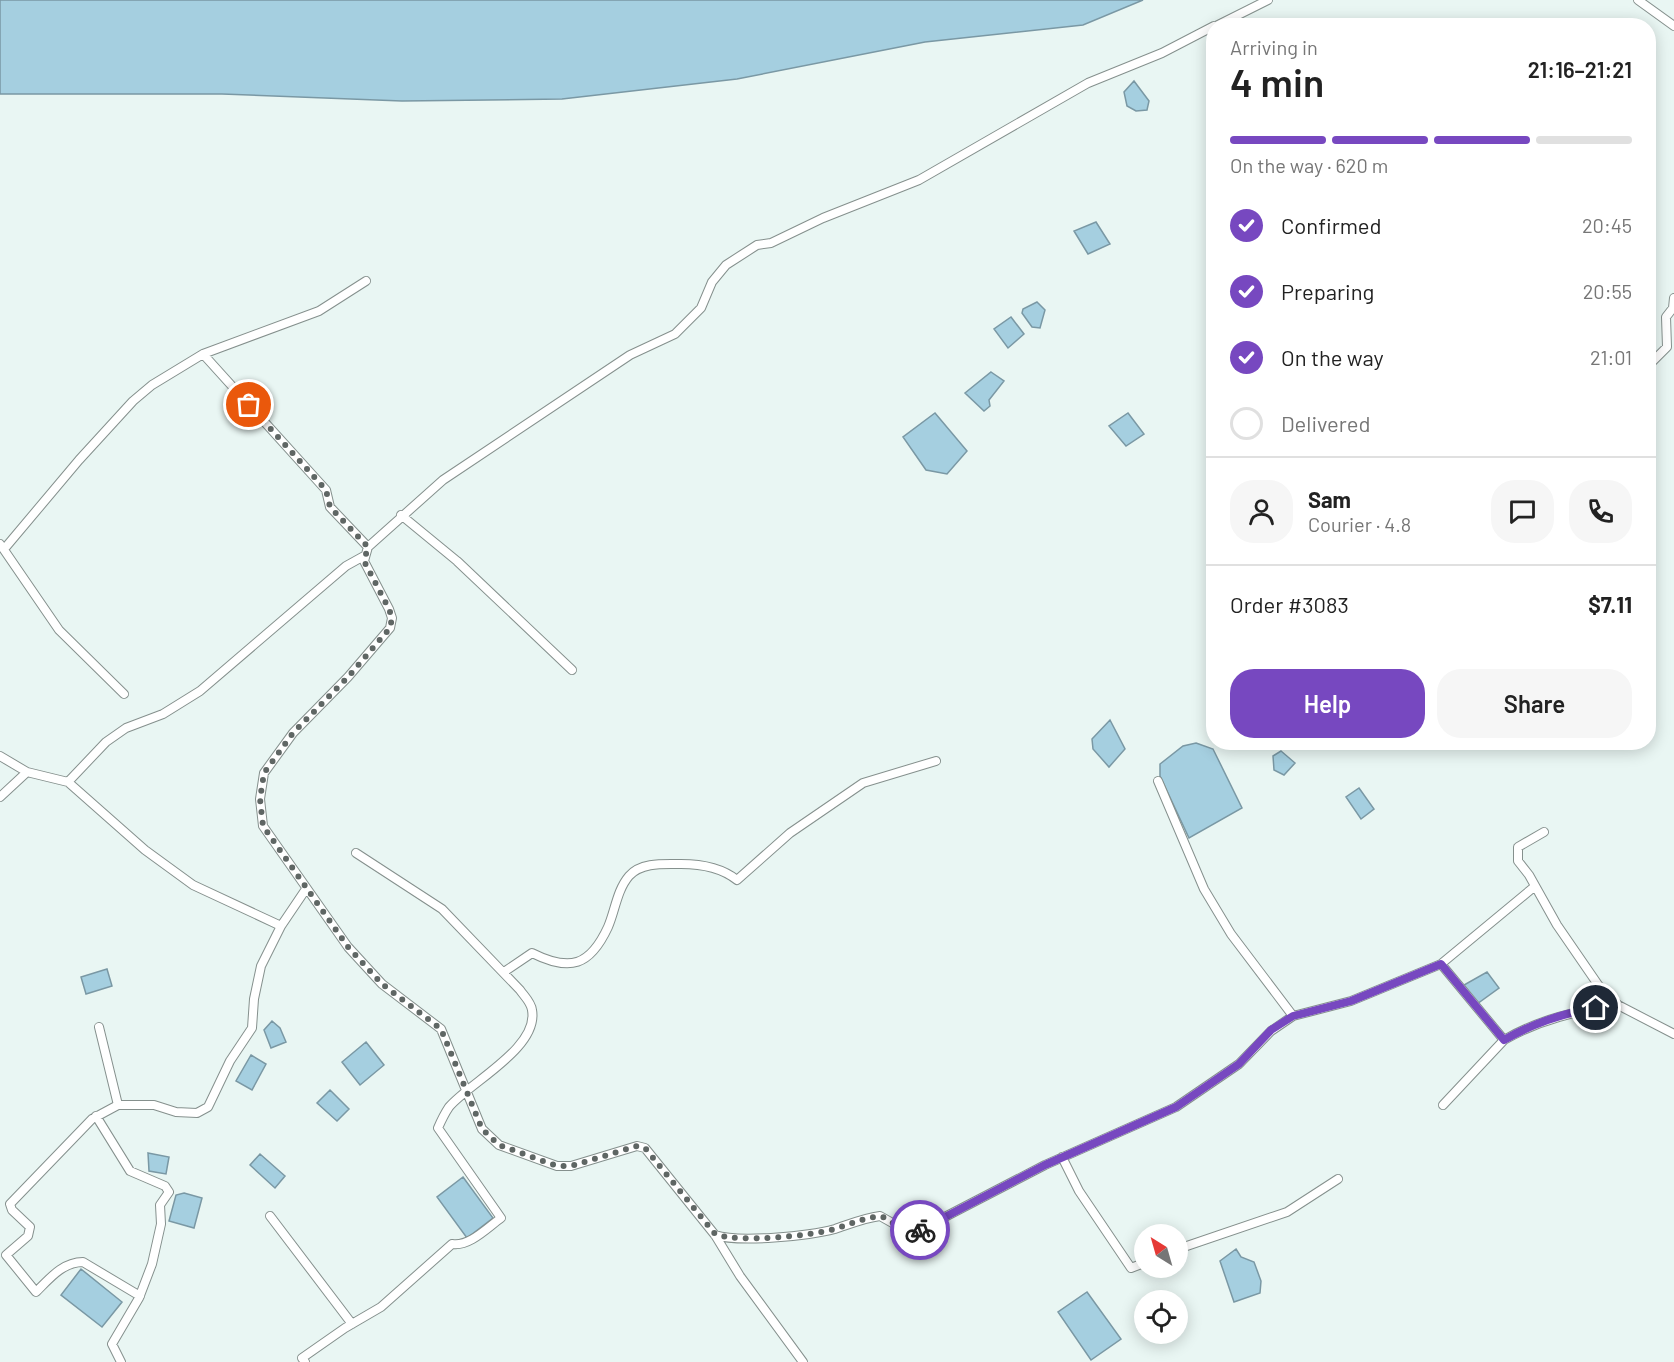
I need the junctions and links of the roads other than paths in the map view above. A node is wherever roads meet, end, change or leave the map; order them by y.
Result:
1 (1268, 0) edge
2 (1638, 0) edge
3 (1233, 18) edge
4 (1674, 26) edge
5 (1206, 32) edge
6 (366, 281) dead end
7 (1674, 298) edge
8 (203, 354) junction
9 (1656, 358) edge
10 (401, 515) junction
11 (2, 546) edge
12 (368, 547) junction
13 (364, 556) junction
14 (572, 670) dead end
15 (124, 694) dead end
16 (0, 756) edge
17 (936, 761) dead end
18 (27, 772) junction
19 (1158, 781) dead end
20 (68, 783) junction
21 (0, 797) edge
22 (1544, 832) dead end
23 (356, 853) dead end
24 (1534, 887) junction
25 (306, 889) junction
26 (281, 926) junction
27 (1441, 964) junction
28 (504, 972) junction
29 (1618, 1005) junction
30 (1293, 1016) junction
31 (99, 1027) dead end
32 (1674, 1034) edge
33 (1504, 1040) junction
34 (467, 1092) junction
35 (118, 1105) junction
36 (1443, 1106) dead end
37 (96, 1116) junction
38 (1062, 1157) junction
39 (1338, 1179) dead end
40 (270, 1216) dead end
41 (715, 1234) junction
42 (1188, 1246) edge
43 (1134, 1267) edge
44 (140, 1296) junction
45 (352, 1324) junction
46 (121, 1362) edge
47 (305, 1362) edge
48 (803, 1362) edge

1 - 3 street
2 - 4 street
5 - 10 street
6 - 8 street
7 - 9 street
8 - 11 street
8 - 12 street
10 - 12 street
10 - 14 street
11 - 15 street
12 - 13 street
13 - 20 street
13 - 25 street
16 - 18 street
17 - 28 street
18 - 20 street
18 - 21 street
19 - 30 street
20 - 26 street
22 - 24 street
23 - 28 street
24 - 27 street
24 - 29 street
25 - 26 street
25 - 34 street
26 - 35 street
27 - 30 street
27 - 33 street
28 - 34 street
29 - 32 street
29 - 33 street
30 - 38 street
31 - 35 street
33 - 36 street
34 - 41 street
34 - 45 street
35 - 37 street
37 - 44 street
37 - 44 street
38 - 41 street
38 - 43 street
39 - 42 street
40 - 45 street
41 - 48 street
44 - 46 street
45 - 47 street

